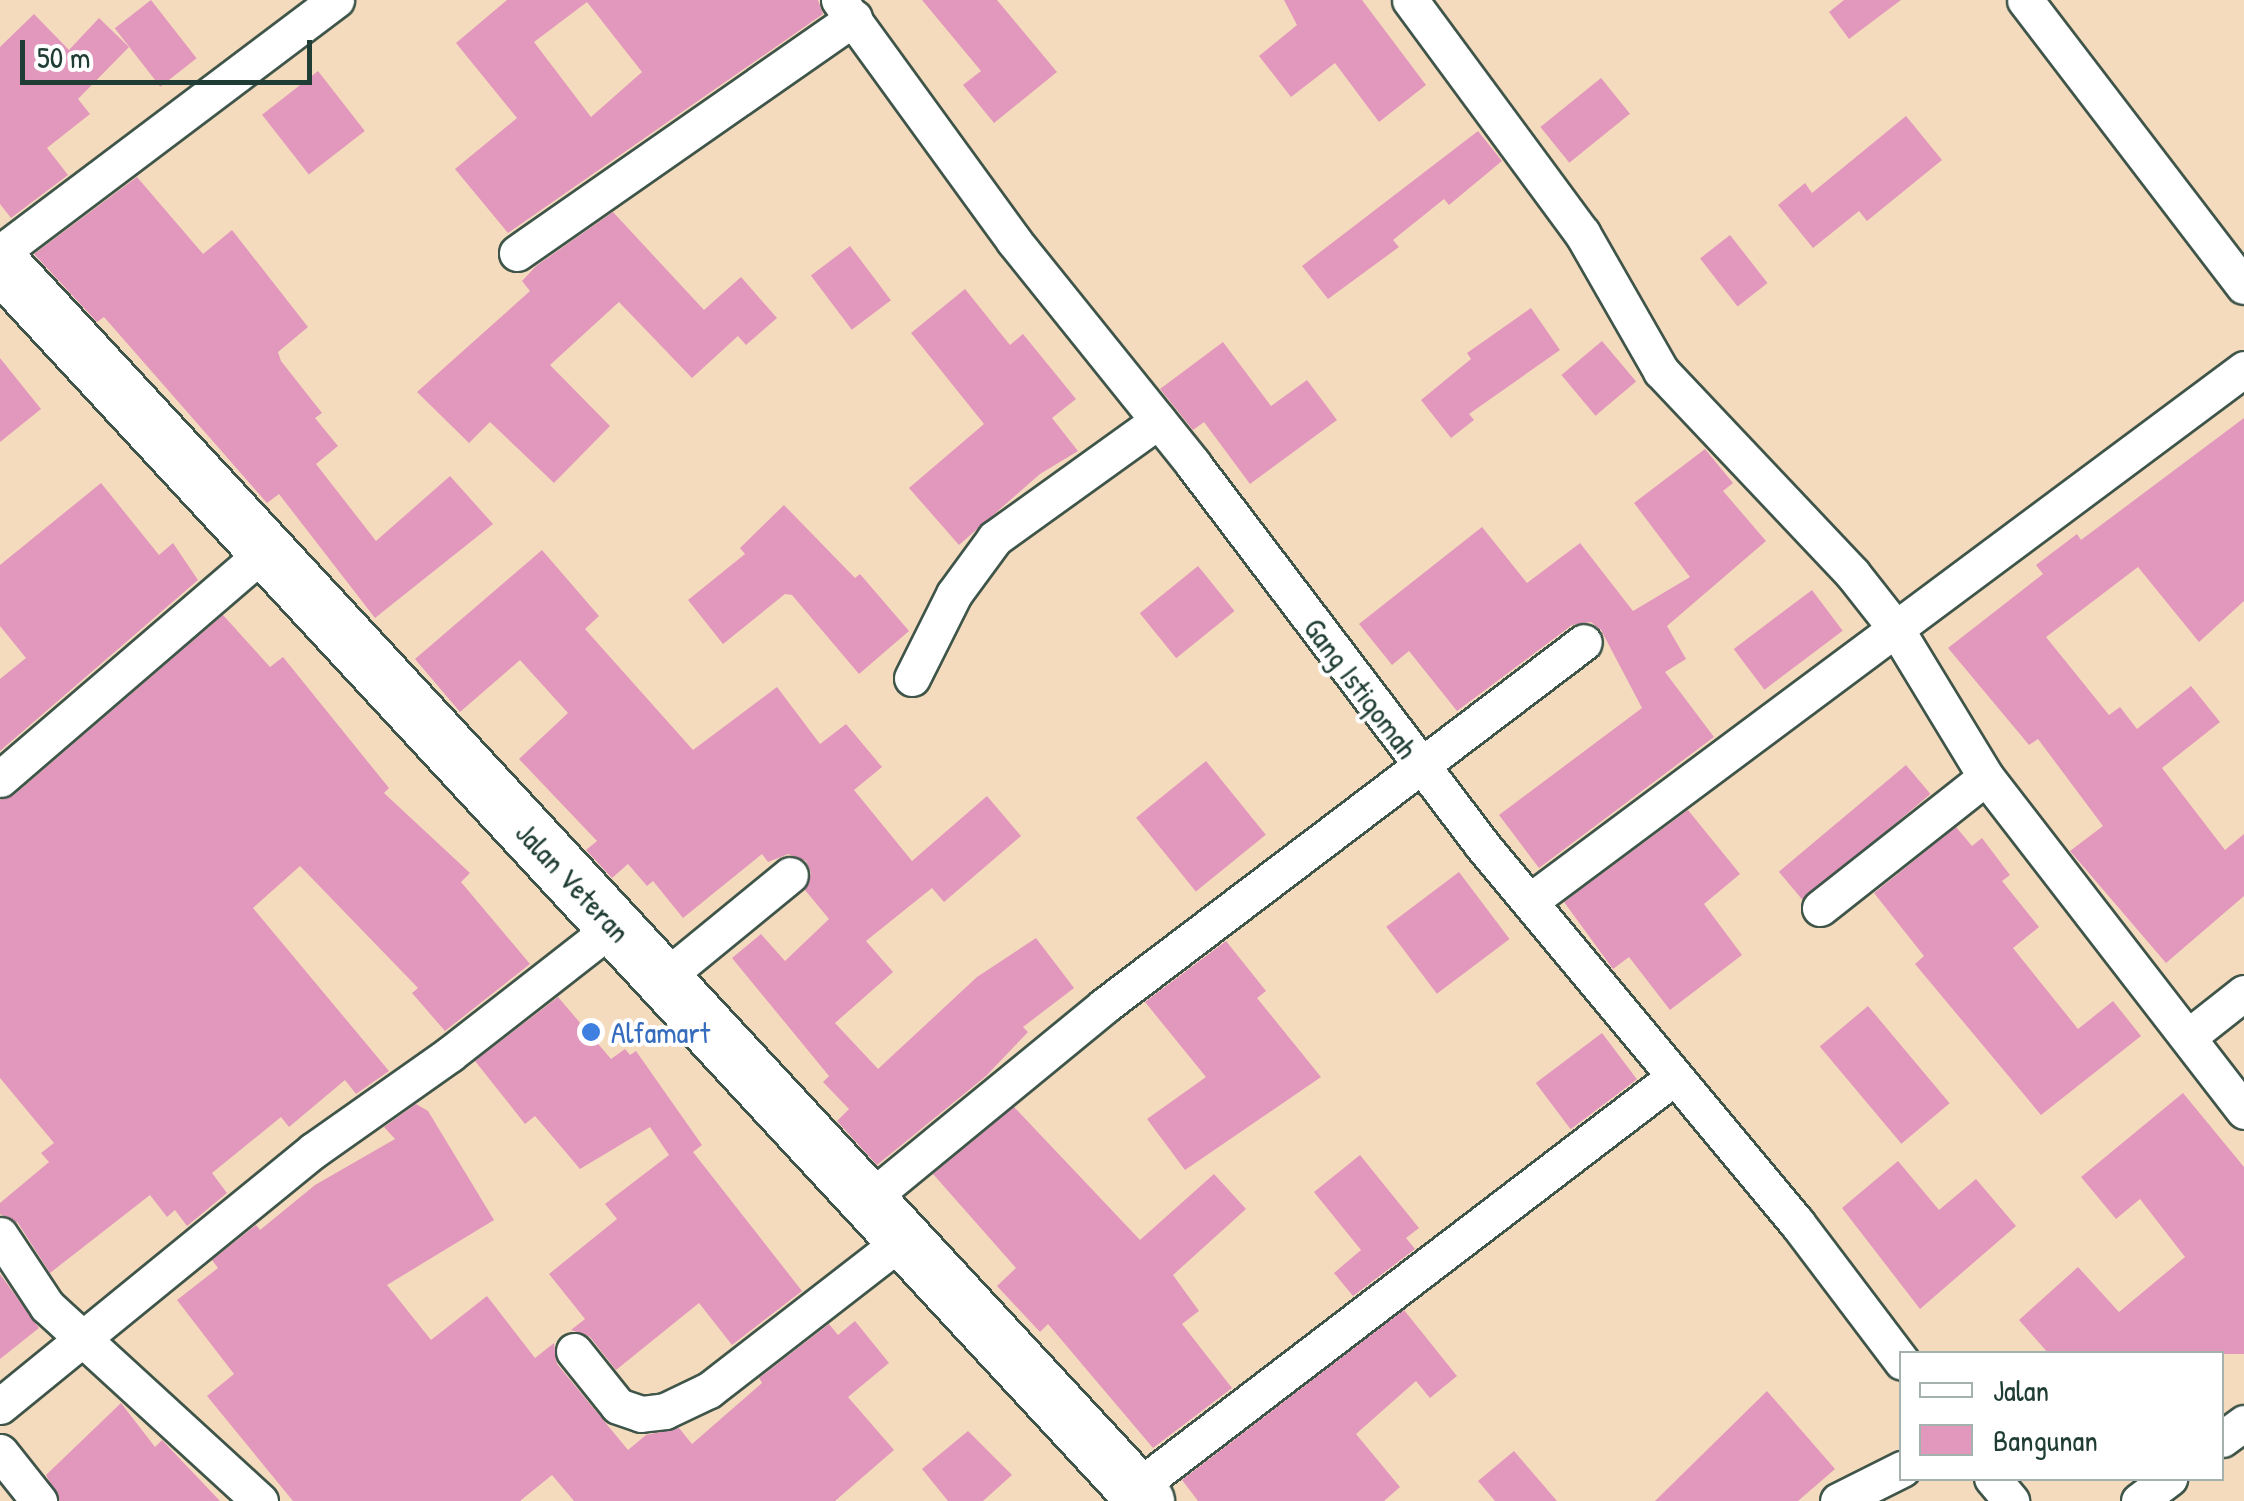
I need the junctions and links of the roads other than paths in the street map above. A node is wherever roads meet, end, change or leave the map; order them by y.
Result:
1 (336, 0) edge
2 (1410, 0) edge
3 (2025, 0) edge
4 (846, 9) edge
5 (0, 253) edge
6 (517, 253) dead end
7 (0, 263) edge
8 (2244, 286) edge
9 (2244, 369) edge
10 (1158, 421) junction
11 (266, 550) junction
12 (1896, 629) junction
13 (1584, 642) dead end
14 (912, 678) dead end
15 (1422, 768) junction
16 (1986, 777) junction
17 (0, 779) edge
18 (790, 874) dead end
19 (1534, 900) junction
20 (1820, 908) dead end
21 (614, 926) junction
22 (663, 979) junction
23 (2244, 993) edge
24 (2188, 1036) junction
25 (1673, 1078) junction
26 (2244, 1111) edge
27 (886, 1220) junction
28 (0, 1235) edge
29 (87, 1338) junction
30 (574, 1351) dead end
31 (1899, 1358) edge
32 (0, 1406) edge
33 (2244, 1423) edge
34 (2224, 1438) edge
35 (0, 1452) edge
36 (1899, 1470) edge
37 (1994, 1481) edge
38 (2165, 1481) edge
39 (1140, 1495) edge
40 (39, 1501) edge
41 (260, 1501) edge
42 (1838, 1501) edge
43 (2011, 1501) edge
44 (2139, 1501) edge

1 - 5 street
2 - 12 street
3 - 8 street
4 - 6 street
4 - 10 street, Gang Istiqomah
7 - 11 main road, Jalan Veteran
9 - 12 street
10 - 14 street
10 - 15 street, Gang Istiqomah
11 - 17 street
11 - 21 main road, Jalan Veteran
12 - 16 street
12 - 19 street
13 - 15 street
15 - 19 street, Gang Istiqomah
15 - 27 street
16 - 20 street
16 - 24 street
18 - 22 street
19 - 25 street, Gang Istiqomah
21 - 22 main road, Jalan Veteran
21 - 29 street
22 - 27 main road, Jalan Veteran
23 - 24 street
24 - 26 street
25 - 31 street, Gang Istiqomah
25 - 39 street
27 - 30 street
27 - 39 main road, Jalan Veteran
28 - 29 street
29 - 32 street
29 - 41 street
33 - 34 street
35 - 40 street
36 - 42 street
37 - 43 street
38 - 44 street

